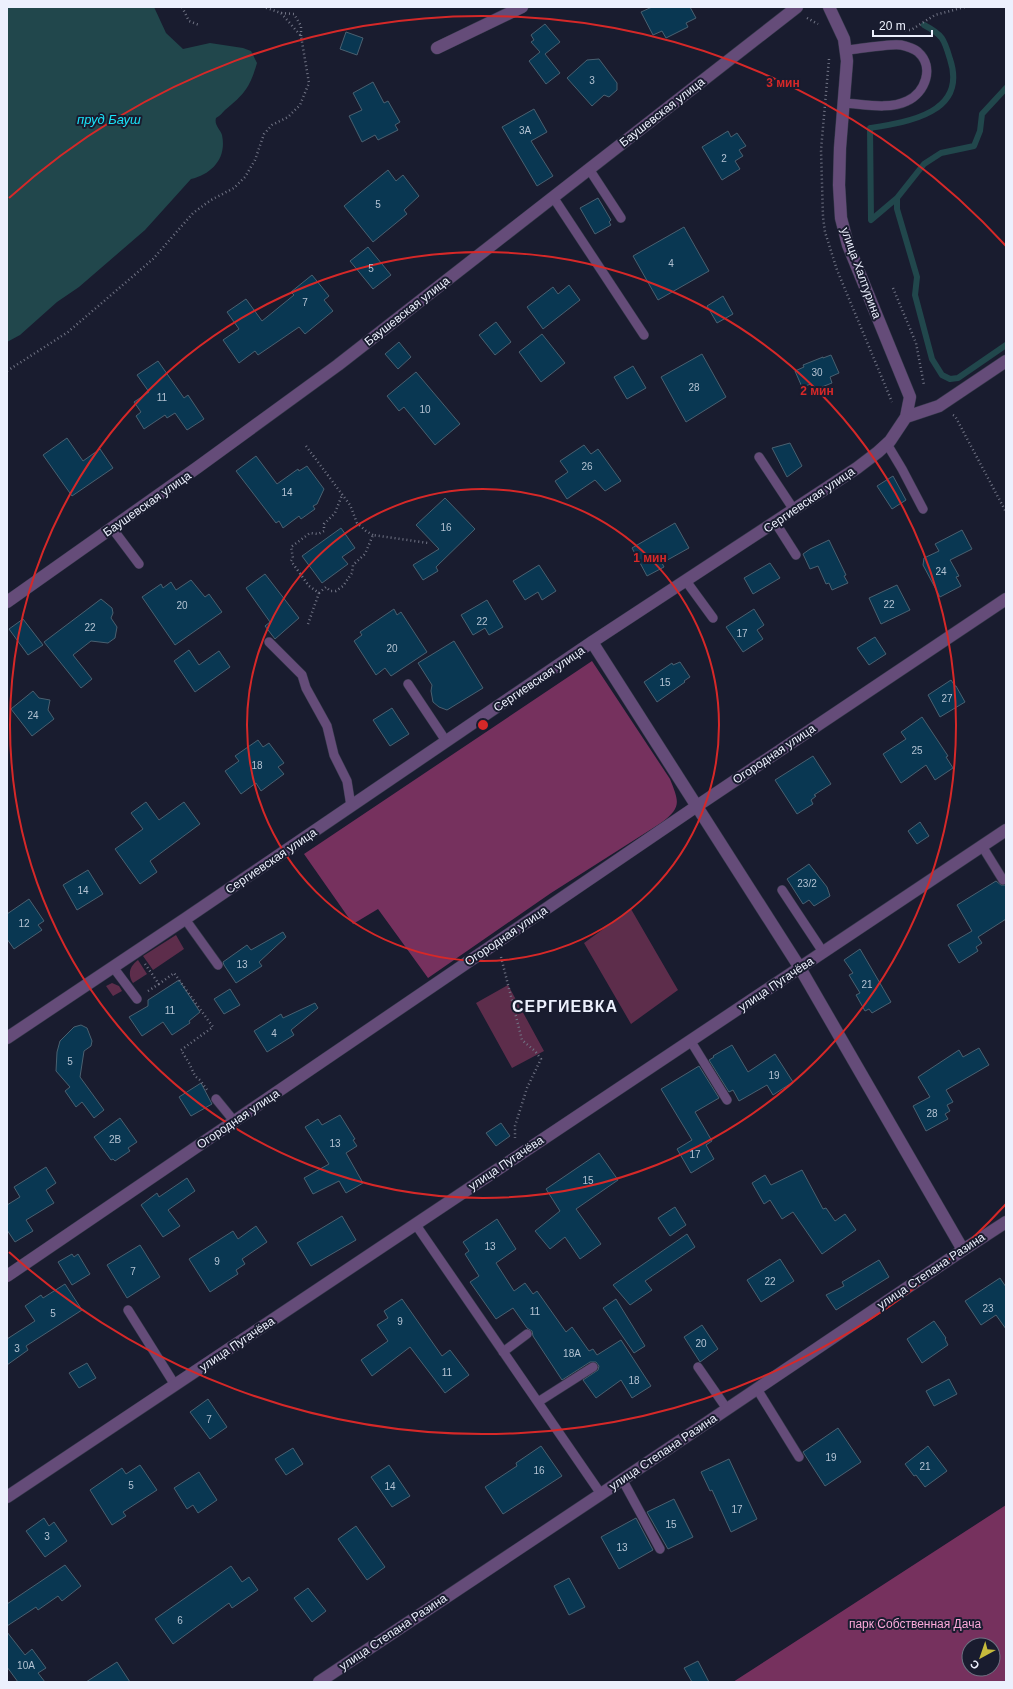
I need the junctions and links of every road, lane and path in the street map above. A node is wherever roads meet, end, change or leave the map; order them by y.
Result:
1 (182, 7) edge
2 (264, 7) edge
3 (522, 7) edge
4 (797, 7) edge
5 (830, 7) edge
6 (965, 7) edge
7 (275, 9) edge
8 (282, 13) junction
9 (199, 25) dead end
10 (911, 30) dead end
11 (301, 36) junction
12 (437, 48) dead end
13 (847, 50) junction
14 (844, 103) junction
15 (589, 169) junction
16 (553, 197) junction
17 (622, 218) dead end
18 (893, 288) dead end
19 (644, 335) dead end
20 (1006, 361) edge
21 (7, 371) edge
22 (939, 406) junction
23 (955, 416) dead end
24 (906, 417) junction
25 (887, 444) junction
26 (306, 446) dead end
27 (759, 457) dead end
28 (342, 495) junction
29 (923, 509) dead end
30 (794, 510) junction
31 (1006, 512) edge
32 (775, 522) junction
33 (112, 528) junction
34 (373, 535) junction
35 (428, 542) dead end
36 (796, 555) dead end
37 (139, 564) dead end
38 (686, 581) junction
39 (319, 593) junction
40 (1006, 599) edge
41 (7, 602) edge
42 (713, 618) dead end
43 (308, 624) dead end
44 (269, 642) dead end
45 (592, 642) junction
46 (408, 684) dead end
47 (446, 741) junction
48 (351, 806) junction
49 (697, 806) junction
50 (1006, 830) edge
51 (982, 846) junction
52 (1002, 880) dead end
53 (782, 890) dead end
54 (185, 919) junction
55 (497, 942) junction
56 (136, 952) junction
57 (823, 952) junction
58 (218, 965) dead end
59 (113, 967) junction
60 (800, 968) junction
61 (137, 999) dead end
62 (7, 1038) edge
63 (690, 1040) junction
64 (216, 1099) joint
65 (727, 1100) dead end
66 (234, 1122) junction
67 (515, 1157) junction
68 (1006, 1222) edge
69 (416, 1225) junction
70 (962, 1250) junction
71 (7, 1276) edge
72 (128, 1310) dead end
73 (527, 1334) dead end
74 (504, 1352) junction
75 (593, 1366) dead end
76 (698, 1366) dead end
77 (176, 1385) junction
78 (757, 1389) junction
79 (538, 1402) junction
80 (727, 1409) junction
81 (799, 1457) dead end
82 (622, 1480) junction
83 (601, 1494) junction
84 (7, 1497) edge
85 (660, 1549) dead end
86 (319, 1682) edge

1 - 9 path
2 - 7 path
3 - 12 street
4 - 15 street, Баушевская улица
5 - 13 street, улица Халтурина
6 - 10 path
7 - 8 path
8 - 11 path
8 - 11 path
11 - 21 path
13 - 14 street, улица Халтурина
13 - 14 lane
14 - 24 street, улица Халтурина
15 - 16 street, Баушевская улица
15 - 17 lane
16 - 19 lane
16 - 33 street, Баушевская улица
18 - 22 path
20 - 22 street
22 - 24 street
23 - 31 path
24 - 25 street, Сергиевская улица
25 - 29 lane
25 - 30 street, Сергиевская улица
26 - 28 path
27 - 30 lane
28 - 34 path
28 - 39 path
30 - 32 street, Сергиевская улица
32 - 36 lane
32 - 38 street, Сергиевская улица
33 - 37 lane
33 - 41 street, Баушевская улица
34 - 35 path
34 - 39 path
38 - 42 lane
38 - 45 street, Сергиевская улица
39 - 43 path
40 - 49 street, Огородная улица
44 - 48 lane
45 - 47 street, Сергиевская улица
45 - 49 street
46 - 47 lane
47 - 48 street, Сергиевская улица
48 - 54 street, Сергиевская улица
49 - 55 street, Огородная улица
49 - 60 street
50 - 51 street, улица Пугачёва
51 - 52 lane
51 - 57 street, улица Пугачёва
53 - 57 lane
54 - 56 street, Сергиевская улица
54 - 58 lane
55 - 66 street, Огородная улица
55 - 67 path
56 - 59 street, Сергиевская улица
56 - 64 path
57 - 60 street, улица Пугачёва
59 - 61 lane
59 - 62 street, Сергиевская улица
60 - 63 street, улица Пугачёва
60 - 70 street
63 - 65 lane
63 - 67 street, улица Пугачёва
64 - 66 lane
66 - 71 street, Огородная улица
67 - 69 street, улица Пугачёва
68 - 70 street, улица Степана Разина
69 - 74 lane
69 - 77 street, улица Пугачёва
70 - 78 street, улица Степана Разина
72 - 77 lane
73 - 74 lane
74 - 79 lane
75 - 79 lane
76 - 80 lane
77 - 84 street, улица Пугачёва
78 - 80 street, улица Степана Разина
78 - 81 lane
79 - 83 lane
80 - 82 street, улица Степана Разина
82 - 83 street, улица Степана Разина
82 - 85 lane
83 - 86 street, улица Степана Разина

